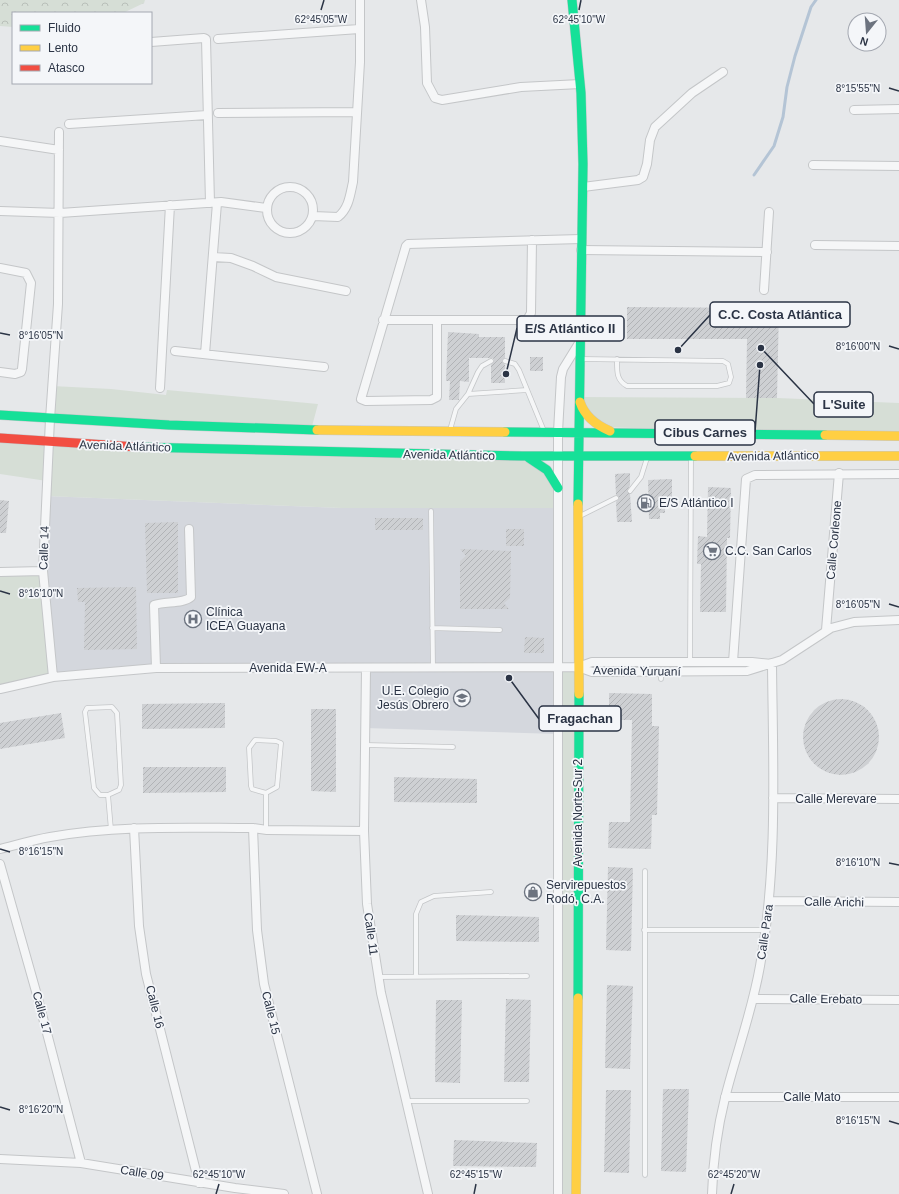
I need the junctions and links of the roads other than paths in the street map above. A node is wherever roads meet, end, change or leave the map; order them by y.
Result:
1 (360, 0) edge
2 (421, 0) edge
3 (572, 0) edge
4 (359, 29) junction
5 (218, 39) dead end
6 (152, 42) edge
7 (723, 72) dead end
8 (580, 84) junction
9 (899, 109) edge
10 (854, 110) dead end
11 (218, 112) dead end
12 (357, 112) junction
13 (207, 115) junction
14 (69, 124) dead end
15 (59, 132) dead end
16 (0, 141) edge
17 (59, 150) junction
18 (813, 165) dead end
19 (899, 166) edge
20 (582, 187) junction
21 (214, 203) junction
22 (170, 205) junction
23 (266, 208) junction
24 (0, 211) edge
25 (769, 212) dead end
26 (60, 213) junction
27 (313, 216) junction
28 (581, 239) junction
29 (532, 240) junction
30 (815, 245) dead end
31 (899, 246) edge
32 (581, 250) junction
33 (767, 252) junction
34 (213, 257) junction
35 (0, 268) edge
36 (764, 290) dead end
37 (346, 291) dead end
38 (383, 320) junction
39 (437, 320) junction
40 (579, 344) junction
41 (175, 351) dead end
42 (205, 354) junction
43 (579, 359) junction
44 (617, 359) junction
45 (492, 361) dead end
46 (504, 362) dead end
47 (324, 367) dead end
48 (0, 372) edge
49 (160, 388) dead end
50 (527, 390) junction
51 (468, 394) junction
52 (578, 397) junction
53 (0, 415) edge
54 (50, 419) junction
55 (450, 431) junction
56 (544, 432) junction
57 (558, 432) junction
58 (578, 432) junction
59 (612, 432) junction
60 (899, 436) edge
61 (0, 438) edge
62 (48, 443) junction
63 (522, 456) junction
64 (558, 456) junction
65 (578, 456) junction
66 (648, 456) junction
67 (691, 456) junction
68 (899, 456) edge
69 (839, 473) junction
70 (899, 474) edge
71 (558, 488) junction
72 (630, 491) dead end
73 (616, 498) dead end
74 (431, 512) dead end
75 (578, 518) junction
76 (189, 529) dead end
77 (43, 571) junction
78 (0, 572) edge
79 (899, 620) edge
80 (432, 628) junction
81 (500, 630) dead end
82 (826, 630) junction
83 (690, 662) junction
84 (733, 662) junction
85 (772, 664) junction
86 (557, 667) junction
87 (578, 667) junction
88 (156, 668) junction
89 (433, 668) junction
90 (366, 669) junction
91 (53, 677) junction
92 (0, 689) edge
93 (365, 744) junction
94 (453, 747) dead end
95 (266, 793) junction
96 (108, 795) junction
97 (773, 798) junction
98 (899, 799) edge
99 (134, 828) junction
100 (253, 828) junction
101 (111, 830) junction
102 (266, 830) junction
103 (364, 831) junction
104 (0, 850) edge
105 (0, 864) edge
106 (645, 871) dead end
107 (491, 892) dead end
108 (770, 901) junction
109 (899, 902) edge
110 (644, 930) junction
111 (766, 930) junction
112 (416, 976) junction
113 (527, 976) dead end
114 (378, 977) junction
115 (754, 998) junction
116 (899, 1000) edge
117 (725, 1097) junction
118 (899, 1097) edge
119 (407, 1101) junction
120 (527, 1101) dead end
121 (0, 1159) edge
122 (81, 1163) junction
123 (645, 1175) dead end
124 (199, 1182) junction
125 (284, 1194) edge
126 (317, 1194) edge
127 (428, 1194) edge
128 (558, 1194) edge
129 (576, 1194) edge
130 (712, 1194) edge

1 - 4 street
2 - 8 street
3 - 8 main road, Avenida Norte-Sur 2
4 - 5 street
4 - 12 street
6 - 13 street
7 - 20 street
8 - 20 main road, Avenida Norte-Sur 2
9 - 10 street
11 - 12 street
12 - 27 street
13 - 14 street
13 - 21 street
15 - 17 street, Calle 14
16 - 17 street
17 - 26 street, Calle 14
18 - 19 street
20 - 28 main road, Avenida Norte-Sur 2
21 - 22 street
21 - 23 street
21 - 34 street
22 - 26 street
22 - 49 street
23 - 27 street
23 - 27 street
24 - 26 street
25 - 33 street
26 - 54 street, Calle 14
28 - 29 street
28 - 32 main road, Avenida Norte-Sur 2
29 - 38 street
29 - 39 street
30 - 31 street
32 - 33 street
32 - 40 main road, Avenida Norte-Sur 2
33 - 36 street
34 - 37 street
34 - 42 street
35 - 48 street
38 - 39 street
38 - 39 street
40 - 43 main road, Avenida Norte-Sur 2
40 - 57 street, Avenida Norte-Sur 2
41 - 42 street
42 - 47 street
43 - 44 lane
43 - 52 main road, Avenida Norte-Sur 2
44 - 44 lane
45 - 51 lane
46 - 50 lane
50 - 51 lane
50 - 56 lane
51 - 55 lane
52 - 58 main road, Avenida Norte-Sur 2
52 - 59 main road
53 - 54 main road, Avenida Atlántico
54 - 55 main road, Avenida Atlántico
54 - 62 street, Calle 14
55 - 56 main road, Avenida Atlántico
56 - 57 main road, Avenida Atlántico
57 - 58 main road, Avenida Atlántico
57 - 64 street, Avenida Norte-Sur 2
58 - 59 main road, Avenida Atlántico
58 - 65 main road, Avenida Norte-Sur 2
59 - 60 main road, Avenida Atlántico
61 - 62 main road, Avenida Atlántico
62 - 63 main road, Avenida Atlántico
62 - 77 street, Calle 14
63 - 64 main road, Avenida Atlántico
63 - 71 main road
64 - 65 main road, Avenida Atlántico
64 - 71 street, Avenida Norte-Sur 2
65 - 66 main road, Avenida Atlántico
65 - 75 main road, Avenida Norte-Sur 2
66 - 67 main road, Avenida Atlántico
66 - 72 lane
67 - 68 main road, Avenida Atlántico
67 - 83 lane
69 - 70 street
69 - 82 street, Calle Corleone
69 - 84 street
71 - 86 street, Avenida Norte-Sur 2
73 - 75 lane
74 - 80 lane
75 - 87 main road, Avenida Norte-Sur 2
76 - 88 street
77 - 78 street
77 - 91 street, Calle 14
79 - 82 street, Avenida Yuruaní
80 - 81 lane
80 - 89 lane
82 - 85 street, Avenida Yuruaní
83 - 84 street, Avenida Yuruaní
83 - 87 street, Avenida Yuruaní
84 - 85 street, Avenida Yuruaní
85 - 87 street, Avenida Yuruaní
85 - 97 street, Calle Para
86 - 87 street, Avenida EW-A
86 - 89 street, Avenida EW-A
86 - 128 street, Avenida Norte-Sur 2
87 - 129 main road, Avenida Norte-Sur 2
88 - 90 street, Avenida EW-A
88 - 91 street, Avenida EW-A
89 - 90 street, Avenida EW-A
90 - 93 street, Calle 11
91 - 92 street, Avenida EW-A
93 - 94 lane
93 - 103 street, Calle 11
95 - 95 lane
95 - 102 lane
96 - 96 lane
96 - 101 lane
97 - 98 street, Calle Merevare
97 - 108 street, Calle Para
99 - 100 street
99 - 101 street
99 - 124 street, Calle 16
100 - 102 street
100 - 126 street, Calle 15
101 - 104 street
102 - 103 street
103 - 114 street, Calle 11
105 - 122 street, Calle 17
106 - 110 lane
107 - 112 lane
108 - 109 street, Calle Arichi
108 - 111 street, Calle Para
110 - 111 lane
110 - 123 lane
111 - 115 street, Calle Para
112 - 113 lane
112 - 114 lane
114 - 119 street, Calle 11
115 - 116 street, Calle Erebato
115 - 117 street, Calle Para
117 - 118 street, Calle Mato
117 - 130 street, Calle Para
119 - 120 lane
119 - 127 street, Calle 11
121 - 122 street, Calle 09
122 - 124 street, Calle 09
124 - 125 street, Calle 09

